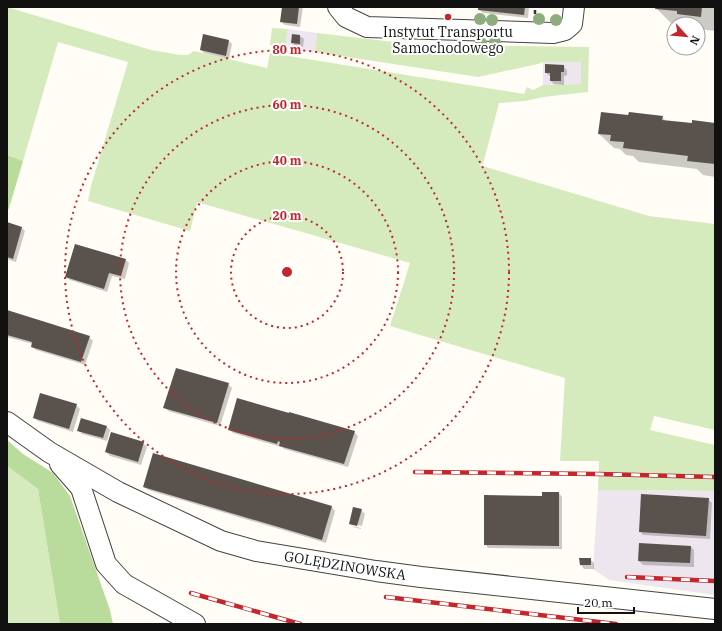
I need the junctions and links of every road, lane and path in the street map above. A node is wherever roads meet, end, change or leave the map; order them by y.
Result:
1 (338, 7) edge
2 (574, 7) edge
3 (7, 422) edge
4 (49, 452) junction
5 (715, 609) edge
6 (195, 624) edge

1 - 2 lane
3 - 4 lane, GOLĘDZINOWSKA
4 - 5 lane, GOLĘDZINOWSKA
4 - 6 lane

